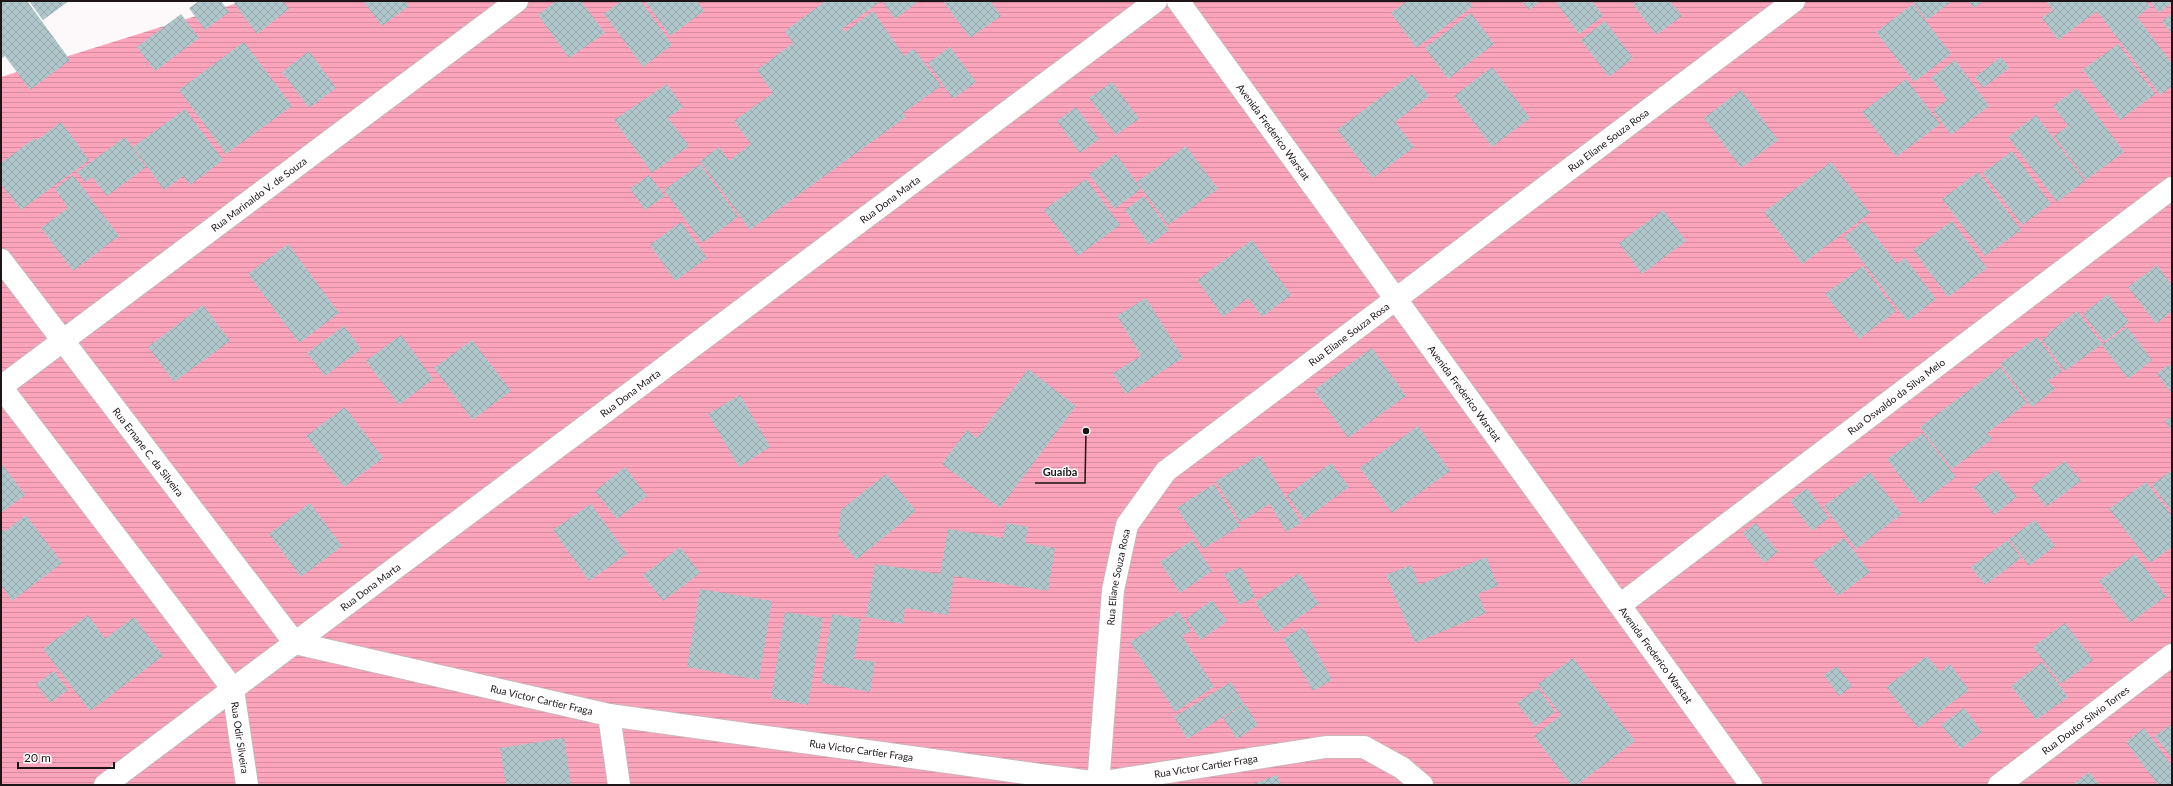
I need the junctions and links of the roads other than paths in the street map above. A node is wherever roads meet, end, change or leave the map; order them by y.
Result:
1 (517, 1) edge
2 (1156, 1) edge
3 (1178, 1) edge
4 (1794, 1) edge
5 (2172, 188) edge
6 (1, 260) edge
7 (1396, 300) junction
8 (63, 341) junction
9 (1, 387) edge
10 (1620, 605) junction
11 (294, 643) junction
12 (2172, 655) edge
13 (233, 689) junction
14 (609, 714) junction
15 (1098, 784) edge
16 (105, 785) edge
17 (247, 785) edge
18 (619, 785) edge
19 (1422, 785) edge
20 (1752, 785) edge
21 (1999, 785) edge

1 - 8 street, Rua Marinaldo V. de Souza
2 - 11 street, Rua Dona Marta
3 - 7 street, Avenida Frederico Warstat
4 - 7 street, Rua Eliane Souza Rosa
5 - 10 street, Rua Oswaldo da Silva Melo
6 - 8 street, Rua Ernane C. da Silveira
7 - 10 street, Avenida Frederico Warstat
7 - 15 street, Rua Eliane Souza Rosa
8 - 9 street, Rua Marinaldo V. de Souza
8 - 11 street, Rua Ernane C. da Silveira
9 - 13 street
10 - 20 street, Avenida Frederico Warstat
11 - 13 street, Rua Dona Marta
11 - 14 street, Rua Victor Cartier Fraga
12 - 21 street, Rua Doutor Sílvio Torres
13 - 16 street, Rua Dona Marta
13 - 17 street, Rua Odir Silveira
14 - 15 street, Rua Victor Cartier Fraga
14 - 18 street
15 - 19 street, Rua Victor Cartier Fraga

